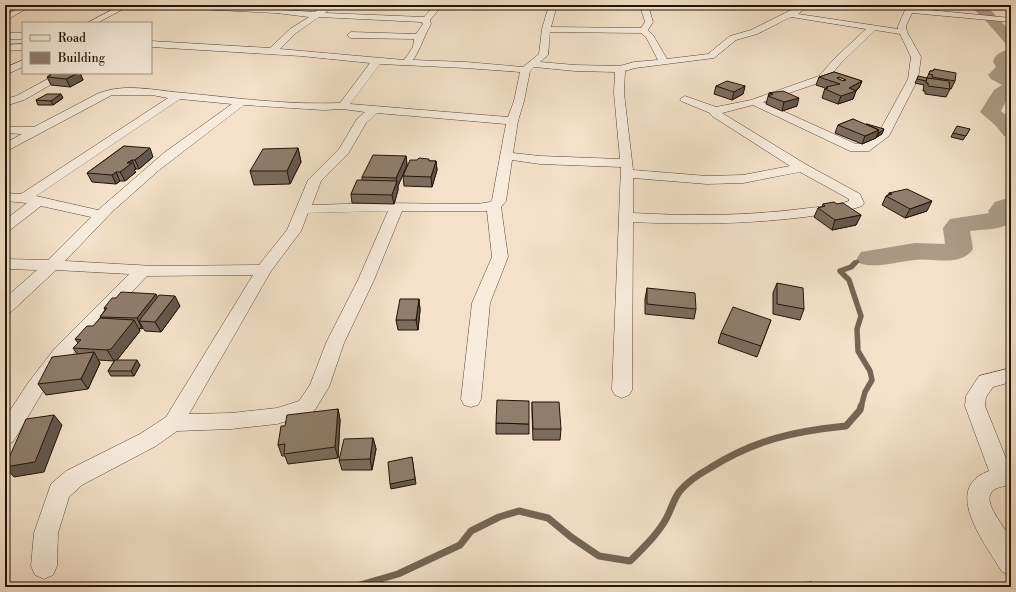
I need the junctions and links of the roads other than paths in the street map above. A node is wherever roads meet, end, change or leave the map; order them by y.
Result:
1 (29, 5) edge
2 (127, 5) edge
3 (157, 5) edge
4 (286, 5) edge
5 (330, 5) edge
6 (439, 5) edge
7 (554, 5) edge
8 (644, 5) edge
9 (806, 5) edge
10 (906, 8) edge
11 (276, 11) junction
12 (790, 15) junction
13 (317, 16) junction
14 (5, 19) edge
15 (426, 20) junction
16 (1011, 20) edge
17 (93, 22) edge
18 (873, 27) junction
19 (546, 29) junction
20 (643, 32) junction
21 (903, 32) junction
22 (351, 35) dead end
23 (5, 36) edge
24 (22, 36) edge
25 (419, 37) junction
26 (152, 44) edge
27 (22, 47) edge
28 (5, 48) edge
29 (274, 51) junction
30 (377, 61) junction
31 (664, 62) junction
32 (407, 63) junction
33 (22, 64) edge
34 (528, 67) junction
35 (620, 69) junction
36 (5, 72) edge
37 (64, 74) edge
38 (178, 96) junction
39 (684, 98) dead end
40 (242, 101) junction
41 (754, 102) junction
42 (5, 103) edge
43 (343, 106) junction
44 (374, 110) junction
45 (715, 111) junction
46 (512, 121) junction
47 (5, 130) edge
48 (35, 131) junction
49 (5, 148) edge
50 (507, 156) junction
51 (802, 168) junction
52 (628, 169) junction
53 (5, 198) edge
54 (30, 200) junction
55 (494, 206) junction
56 (397, 207) junction
57 (303, 209) junction
58 (101, 215) junction
59 (627, 217) junction
60 (5, 227) edge
61 (5, 264) edge
62 (52, 265) junction
63 (143, 270) junction
64 (264, 270) junction
65 (5, 308) edge
66 (1011, 374) edge
67 (622, 390) dead end
68 (471, 400) dead end
69 (173, 423) junction
70 (5, 436) edge
71 (1011, 563) edge
72 (44, 566) dead end

1 - 14 street
2 - 17 street
3 - 11 street
4 - 11 street
5 - 13 street
6 - 15 street
7 - 19 street
8 - 20 street
9 - 12 street
10 - 16 street
10 - 21 street
11 - 13 street
12 - 18 street
12 - 31 street
13 - 15 street
13 - 29 street
15 - 25 street
18 - 21 street
18 - 41 street
19 - 20 street
19 - 34 street
20 - 31 street
21 - 41 street
22 - 25 street
23 - 24 street
25 - 32 street
26 - 29 street
27 - 28 street
29 - 30 street
30 - 32 street
30 - 43 street
31 - 35 street
32 - 34 street
33 - 36 street
34 - 35 street
34 - 46 street
35 - 52 street
37 - 42 street
38 - 40 street
38 - 48 street
38 - 54 street
39 - 45 street
40 - 43 street
40 - 58 street
41 - 45 street
43 - 44 street
44 - 46 street
44 - 57 street
45 - 51 street
46 - 50 street
47 - 48 street
48 - 49 street
50 - 52 street
50 - 55 street
51 - 52 street
51 - 59 street
52 - 59 street
53 - 54 street
54 - 58 street
54 - 60 street
55 - 56 street
55 - 68 street
56 - 57 street
56 - 69 street
57 - 64 street
58 - 62 street
59 - 67 street
61 - 62 street
62 - 63 street
62 - 65 street
63 - 64 street
63 - 70 street
64 - 69 street
66 - 71 street
69 - 72 street

